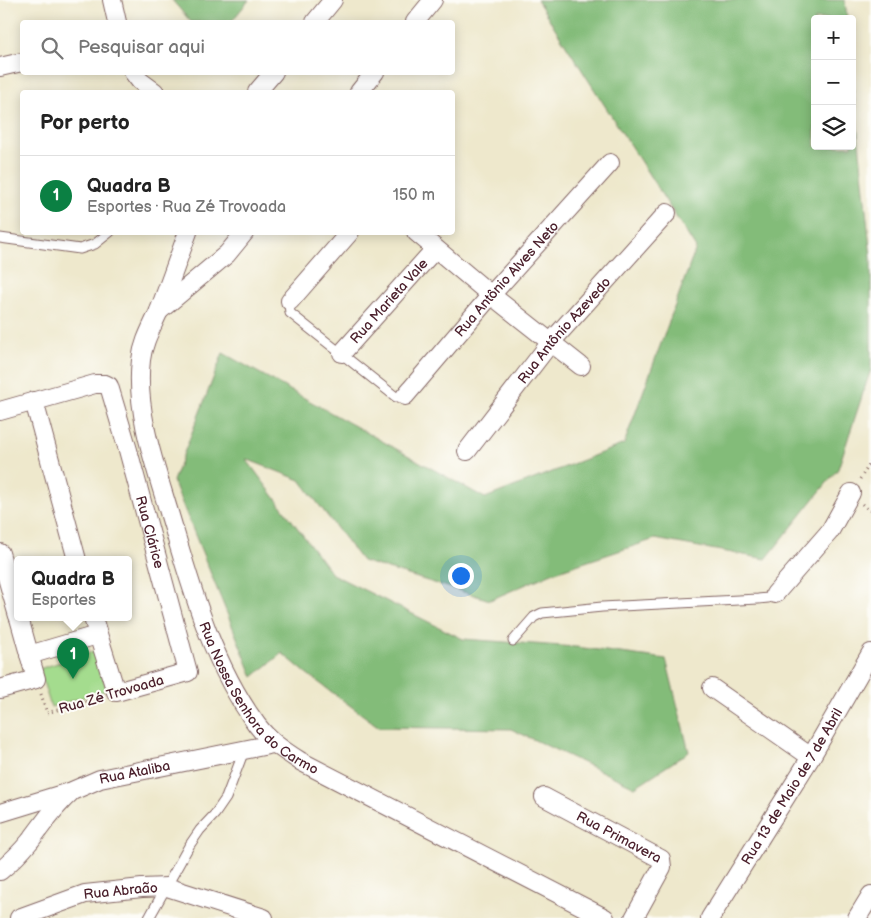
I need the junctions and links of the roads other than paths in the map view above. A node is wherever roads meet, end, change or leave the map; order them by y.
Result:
1 (112, 0) edge
2 (333, 0) edge
3 (433, 0) edge
4 (117, 20) edge
5 (317, 20) edge
6 (417, 20) edge
7 (20, 62) edge
8 (0, 67) edge
9 (136, 75) edge
10 (271, 75) edge
11 (374, 75) edge
12 (153, 90) edge
13 (259, 90) edge
14 (362, 90) edge
15 (610, 164) dead end
16 (667, 214) dead end
17 (106, 235) edge
18 (187, 235) edge
19 (243, 235) edge
20 (347, 235) edge
21 (419, 235) edge
22 (0, 238) edge
23 (435, 249) junction
24 (491, 295) junction
25 (290, 301) joint
26 (159, 311) junction
27 (550, 342) junction
28 (342, 353) junction
29 (581, 366) dead end
30 (405, 396) joint
31 (34, 401) junction
32 (0, 411) edge
33 (467, 451) dead end
34 (851, 493) dead end
35 (0, 553) edge
36 (76, 556) edge
37 (775, 594) joint
38 (14, 603) edge
39 (19, 621) edge
40 (94, 621) edge
41 (98, 635) junction
42 (512, 641) dead end
43 (871, 653) edge
44 (29, 655) junction
45 (188, 672) joint
46 (712, 688) dead end
47 (0, 690) edge
48 (273, 744) junction
49 (245, 748) junction
50 (811, 757) junction
51 (72, 791) junction
52 (544, 797) dead end
53 (0, 813) edge
54 (0, 871) edge
55 (167, 887) junction
56 (871, 895) edge
57 (19, 918) edge
58 (149, 918) edge
59 (264, 918) edge
60 (605, 918) edge
61 (634, 918) edge
62 (710, 918) edge
63 (857, 918) edge

1 - 4 street
2 - 5 street
3 - 6 street
7 - 8 street
9 - 12 street
10 - 13 street
11 - 14 street
15 - 24 street, Rua Antônio Alves Neto
16 - 27 street, Rua Antônio Azevedo
17 - 22 lane
18 - 26 street, Rua Nossa Senhora do Carmo
19 - 26 street, Rua Nossa Senhora do Carmo
20 - 25 street
21 - 23 street
23 - 24 street
23 - 28 street, Rua Marieta Vale
24 - 27 street
24 - 30 street, Rua Antônio Alves Neto
25 - 28 lane
26 - 48 street, Rua Nossa Senhora do Carmo
27 - 29 street
27 - 33 street, Rua Antônio Azevedo
28 - 30 lane
31 - 32 street
31 - 36 street
31 - 45 street, Rua Clárice
34 - 37 street
35 - 38 street
37 - 42 lane
39 - 44 street
40 - 41 street
41 - 44 street
41 - 45 street, Rua Zé Trovoada
43 - 50 street, Rua 13 de Maio de 7 de Abril
44 - 47 street
46 - 50 street
48 - 49 street, Rua Ataliba
48 - 60 street, Rua Nossa Senhora do Carmo
49 - 51 street, Rua Ataliba
49 - 55 lane
50 - 62 street, Rua 13 de Maio de 7 de Abril
51 - 53 street, Rua Ataliba
51 - 54 street
52 - 61 street, Rua Primavera
55 - 57 street, Rua Abraão
55 - 58 lane
55 - 59 street
56 - 63 street

